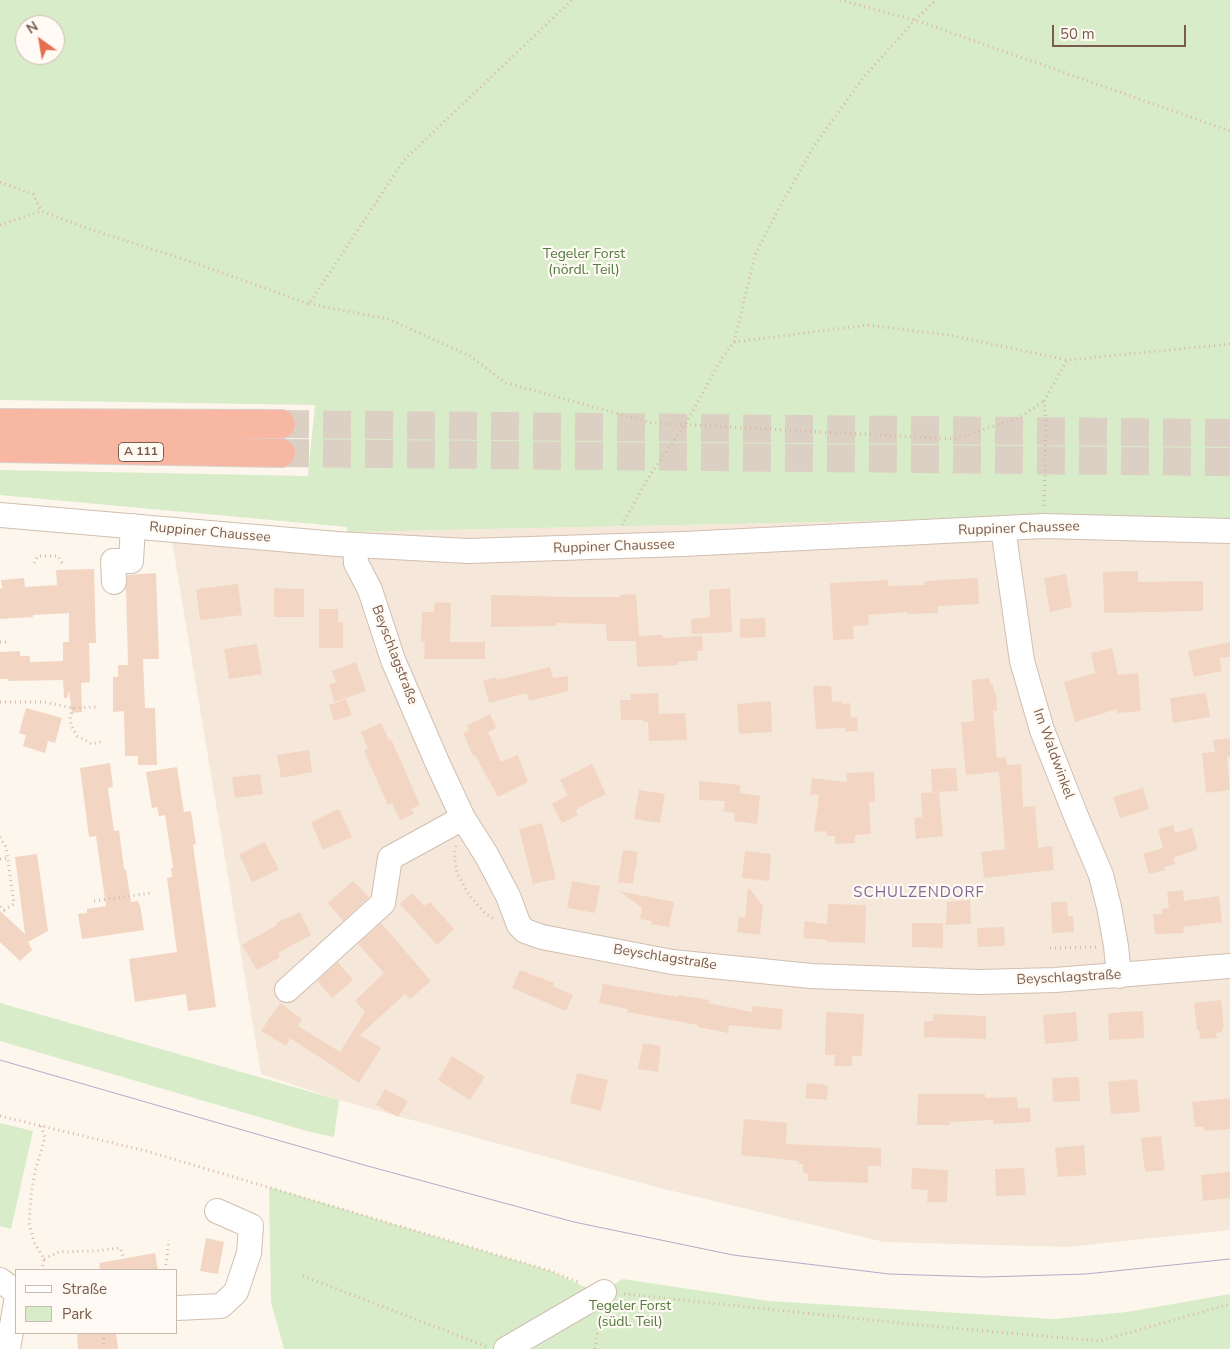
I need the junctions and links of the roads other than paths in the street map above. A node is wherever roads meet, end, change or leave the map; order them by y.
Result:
1 (0, 423) edge
2 (281, 424) tunnel mouth
3 (0, 448) edge
4 (281, 453) tunnel mouth
5 (0, 515) edge
6 (133, 526) junction
7 (1003, 528) junction
8 (1230, 531) edge
9 (355, 546) junction
10 (114, 582) dead end
11 (463, 818) junction
12 (1230, 966) edge
13 (1119, 976) junction
14 (287, 990) dead end
15 (218, 1211) dead end
16 (0, 1280) edge
17 (15, 1291) edge
18 (604, 1292) road end
19 (15, 1308) edge
20 (178, 1308) edge
21 (8, 1349) edge
22 (506, 1349) edge

1 - 2 highway, A 111
3 - 4 highway, A 111
5 - 6 street, Ruppiner Chaussee
6 - 9 street, Ruppiner Chaussee
6 - 10 street
7 - 8 street, Ruppiner Chaussee
7 - 9 street, Ruppiner Chaussee
7 - 13 street, Im Waldwinkel
9 - 11 street, Beyschlagstraße
11 - 13 street, Beyschlagstraße
11 - 14 street
12 - 13 street, Beyschlagstraße
15 - 20 street
16 - 17 street
18 - 22 street
19 - 21 street

